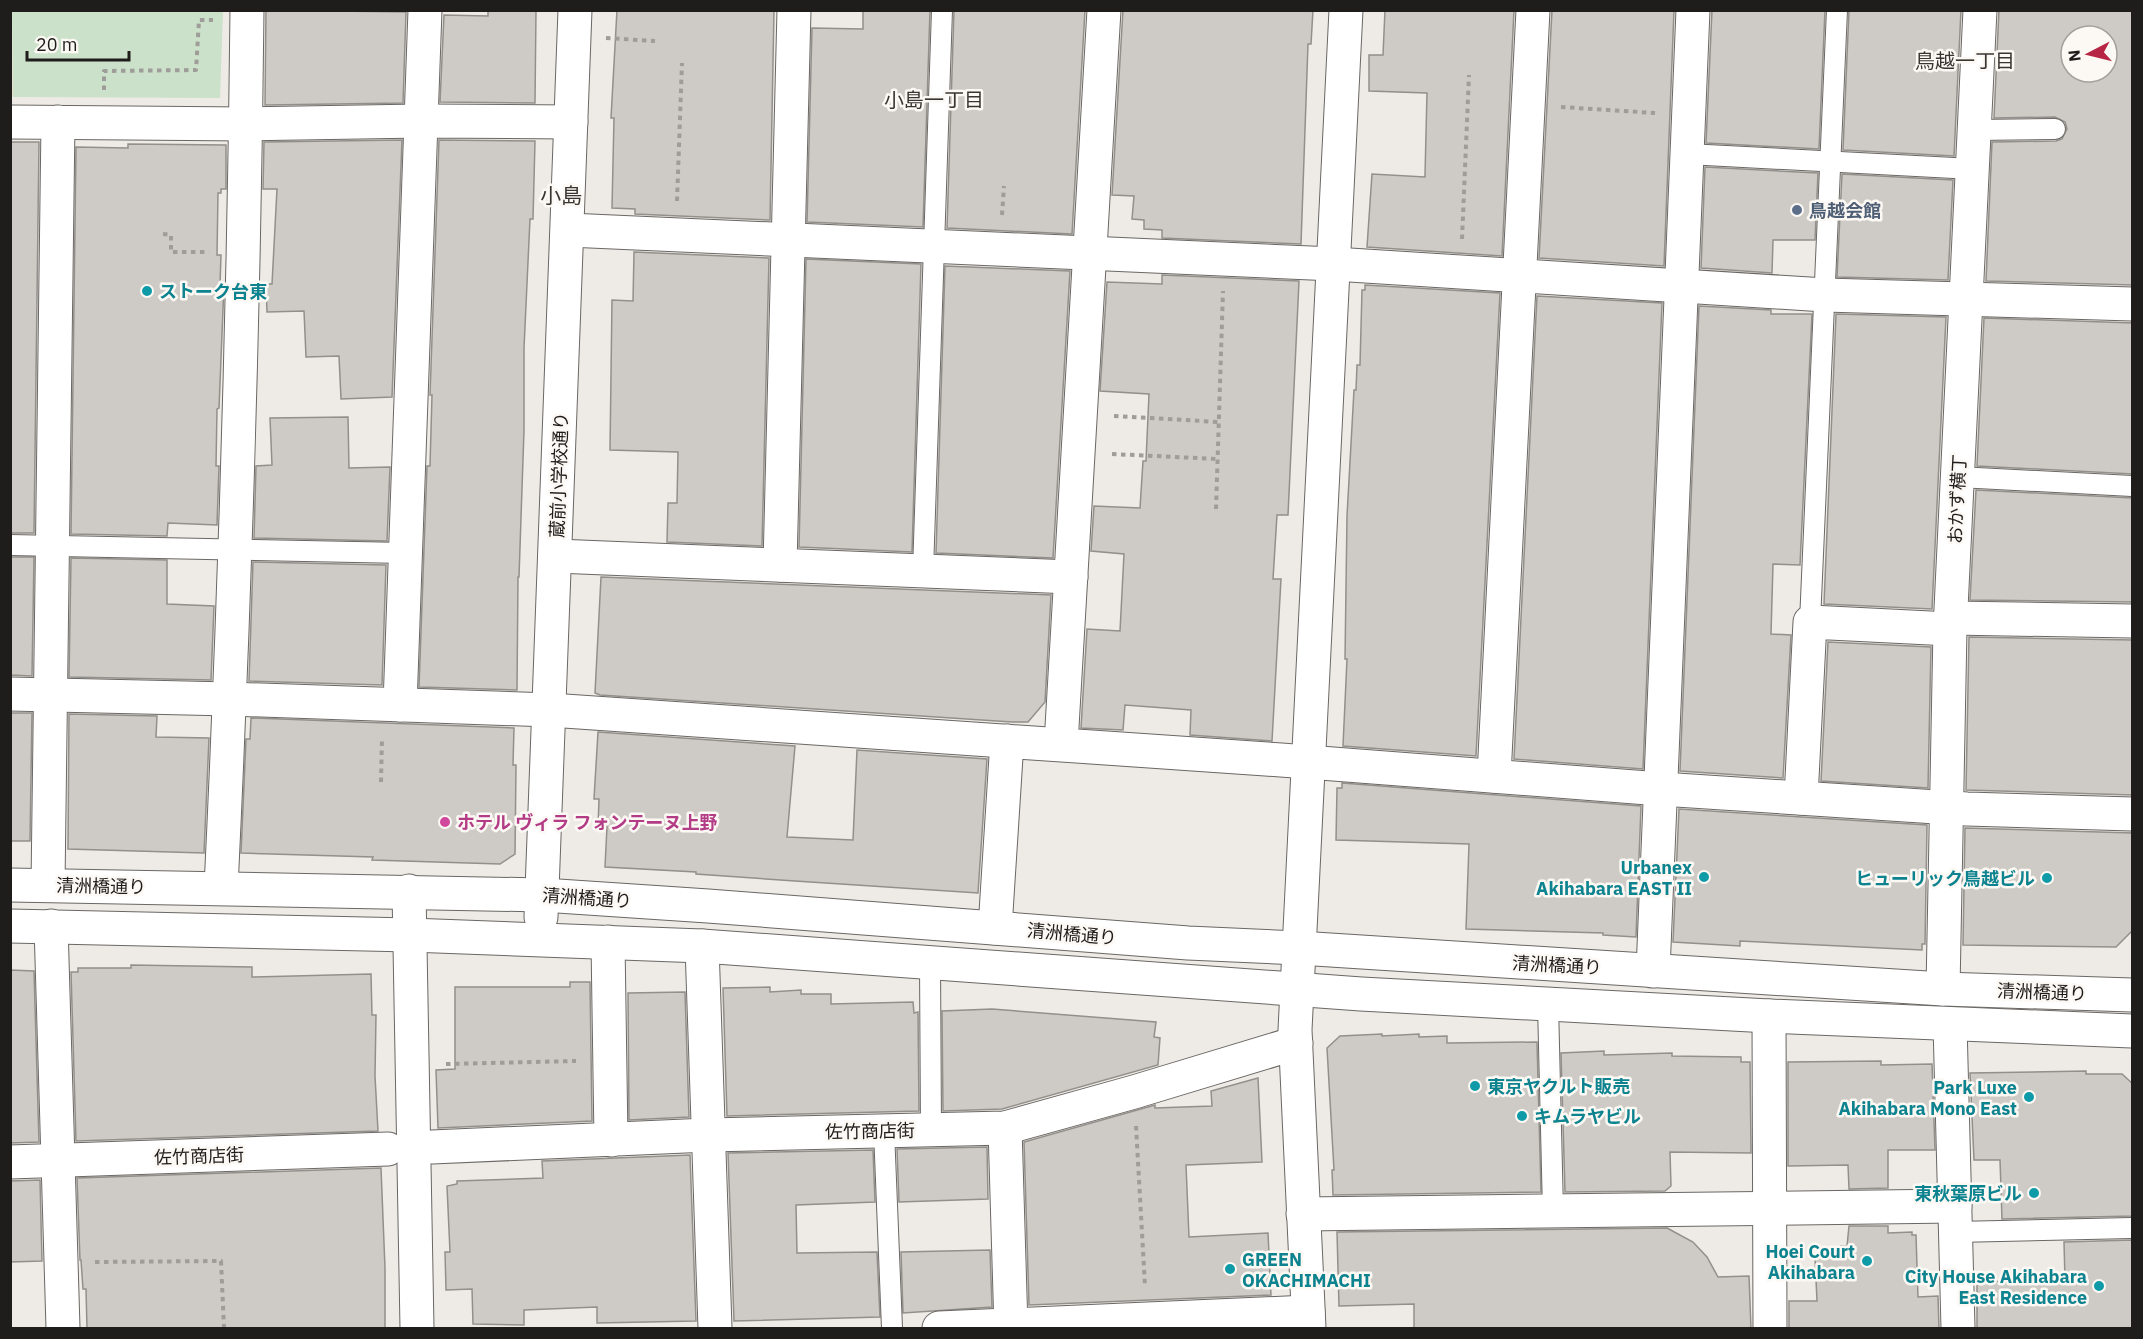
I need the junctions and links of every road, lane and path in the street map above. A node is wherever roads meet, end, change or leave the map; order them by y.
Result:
1 (425, 10) edge
2 (575, 10) edge
3 (794, 10) edge
4 (942, 10) edge
5 (1104, 10) edge
6 (1346, 10) edge
7 (1533, 10) edge
8 (1693, 10) edge
9 (1837, 10) edge
10 (1980, 10) edge
11 (235, 16) edge
12 (606, 38) dead end
13 (655, 41) dead end
14 (682, 63) dead end
15 (1468, 75) dead end
16 (104, 94) dead end
17 (1528, 105) junction
18 (1689, 115) junction
19 (421, 121) junction
20 (10, 122) edge
21 (58, 122) junction
22 (571, 122) junction
23 (246, 124) junction
24 (2055, 129) dead end
25 (1975, 130) junction
26 (1687, 154) junction
27 (1831, 161) junction
28 (1973, 169) junction
29 (568, 230) junction
30 (163, 234) dead end
31 (675, 235) junction
32 (788, 240) junction
33 (934, 246) junction
34 (243, 253) junction
35 (1090, 253) junction
36 (1224, 259) junction
37 (1334, 264) junction
38 (1461, 272) junction
39 (1520, 276) junction
40 (1682, 287) junction
41 (1825, 295) junction
42 (1967, 299) junction
43 (2133, 304) edge
44 (1080, 414) junction
45 (1219, 422) junction
46 (1078, 453) junction
47 (1218, 459) junction
48 (1958, 477) junction
49 (2133, 486) edge
50 (1216, 509) dead end
51 (10, 545) edge
52 (52, 546) junction
53 (234, 549) junction
54 (405, 553) junction
55 (556, 556) junction
56 (780, 565) junction
57 (923, 571) junction
58 (1071, 577) junction
59 (2133, 621) edge
60 (1810, 622) junction
61 (1951, 624) junction
62 (10, 694) edge
63 (51, 695) junction
64 (230, 699) junction
65 (392, 704) junction
66 (550, 710) junction
67 (1007, 741) junction
68 (1061, 744) junction
69 (1309, 762) junction
70 (1494, 776) junction
71 (381, 783) dead end
72 (1660, 789) junction
73 (1801, 798) junction
74 (1947, 807) junction
75 (2133, 814) edge
76 (10, 885) edge
77 (48, 885) junction
78 (221, 888) junction
79 (409, 891) junction
80 (543, 895) junction
81 (10, 926) edge
82 (51, 926) junction
83 (995, 928) junction
84 (410, 935) junction
85 (540, 940) junction
86 (608, 942) junction
87 (702, 946) junction
88 (1299, 948) junction
89 (930, 963) junction
90 (1653, 971) junction
91 (1297, 988) junction
92 (1943, 989) junction
93 (2133, 995) edge
94 (1548, 1004) junction
95 (1769, 1016) junction
96 (1950, 1024) junction
97 (2133, 1031) edge
98 (1296, 1043) junction
99 (610, 1061) junction
100 (442, 1064) dead end
101 (1134, 1092) junction
102 (1005, 1128) junction
103 (931, 1130) junction
104 (884, 1131) junction
105 (708, 1135) junction
106 (611, 1140) junction
107 (432, 1147) dead end
108 (388, 1149) dead end
109 (58, 1161) junction
110 (10, 1162) edge
111 (1770, 1208) junction
112 (1553, 1211) junction
113 (1303, 1214) junction
114 (1955, 1219) junction
115 (2133, 1228) edge
116 (62, 1262) junction
117 (1147, 1319) junction
118 (1308, 1320) edge
119 (1010, 1327) edge
120 (63, 1329) edge
121 (224, 1329) edge
122 (417, 1329) edge
123 (715, 1329) edge
124 (892, 1329) edge
125 (939, 1329) edge
126 (1770, 1329) edge
127 (1958, 1329) edge

1 - 19 street
2 - 22 street, 蔵前小学校通り
3 - 32 street
4 - 33 lane
5 - 35 street
6 - 37 street
7 - 17 street
8 - 18 street
9 - 27 lane
10 - 25 street, おかず横丁
11 - 16 path
11 - 23 street
12 - 13 path
14 - 31 path
15 - 38 path
17 - 18 path
17 - 39 street
18 - 26 street
19 - 22 street
19 - 23 street
19 - 54 street
20 - 21 street
21 - 23 street
21 - 52 street
22 - 29 street, 蔵前小学校通り
23 - 34 street
24 - 25 lane
25 - 28 street, おかず横丁
26 - 27 lane
26 - 40 street
27 - 28 lane
27 - 41 lane
28 - 42 street, おかず横丁
29 - 31 street
29 - 55 street, 蔵前小学校通り
30 - 34 path
31 - 32 street
32 - 33 street
32 - 56 street
33 - 35 street
33 - 57 lane
34 - 53 street
35 - 36 street
35 - 44 street
36 - 37 street
36 - 45 path
37 - 38 street
37 - 69 street
38 - 39 street
39 - 40 street
39 - 70 street
40 - 41 street
40 - 72 street
41 - 42 street
41 - 60 lane
42 - 43 street
42 - 48 street, おかず横丁
44 - 45 path
44 - 46 street
45 - 47 path
46 - 47 path
46 - 58 street
47 - 50 path
48 - 49 lane
48 - 61 street, おかず横丁
51 - 52 lane
52 - 53 lane
52 - 63 street
53 - 54 lane
53 - 64 street
54 - 65 street
55 - 56 street
55 - 66 street, 蔵前小学校通り
56 - 57 street
57 - 58 street
58 - 68 street
59 - 61 street
60 - 61 street
60 - 73 street
61 - 74 street, おかず横丁
62 - 63 street
63 - 64 street
63 - 77 street
64 - 65 street
64 - 78 street
65 - 66 street
65 - 71 path
66 - 67 street
66 - 80 street, 蔵前小学校通り
67 - 68 street
67 - 83 street
68 - 69 street
69 - 70 street
69 - 88 street
70 - 72 street
72 - 73 street
72 - 90 street
73 - 74 street
74 - 75 street
74 - 92 street, おかず横丁
76 - 77 street, 清洲橋通り
77 - 78 street, 清洲橋通り
78 - 79 street, 清洲橋通り
79 - 80 street, 清洲橋通り
79 - 84 street
80 - 83 street, 清洲橋通り
80 - 85 street, 蔵前小学校通り
81 - 82 street, 清洲橋通り
82 - 84 street, 清洲橋通り
82 - 109 street
83 - 88 street, 清洲橋通り
84 - 85 street, 清洲橋通り
84 - 122 street
85 - 86 street, 清洲橋通り
86 - 87 street, 清洲橋通り
86 - 99 street
87 - 89 street, 清洲橋通り
87 - 105 street
88 - 90 street, 清洲橋通り
88 - 91 street
89 - 91 street, 清洲橋通り
89 - 103 lane
90 - 92 street, 清洲橋通り
91 - 94 street, 清洲橋通り
91 - 98 street
92 - 93 street, 清洲橋通り
94 - 95 street, 清洲橋通り
94 - 112 lane
95 - 96 street, 清洲橋通り
95 - 111 street
96 - 97 street, 清洲橋通り
96 - 114 street
98 - 101 street, 佐竹商店街
98 - 113 street
99 - 100 path
99 - 106 street
101 - 102 street, 佐竹商店街
101 - 117 path
102 - 103 street, 佐竹商店街
102 - 119 street
103 - 104 street, 佐竹商店街
104 - 105 street, 佐竹商店街
104 - 124 lane
105 - 106 street, 佐竹商店街
105 - 123 street
106 - 107 street, 佐竹商店街
108 - 109 street, 佐竹商店街
109 - 110 street, 佐竹商店街
109 - 116 street
111 - 112 street
111 - 114 street
111 - 126 street
112 - 113 street
113 - 118 street
114 - 115 lane
114 - 127 street
116 - 120 street
116 - 121 path
117 - 118 street
117 - 119 street
119 - 125 street

